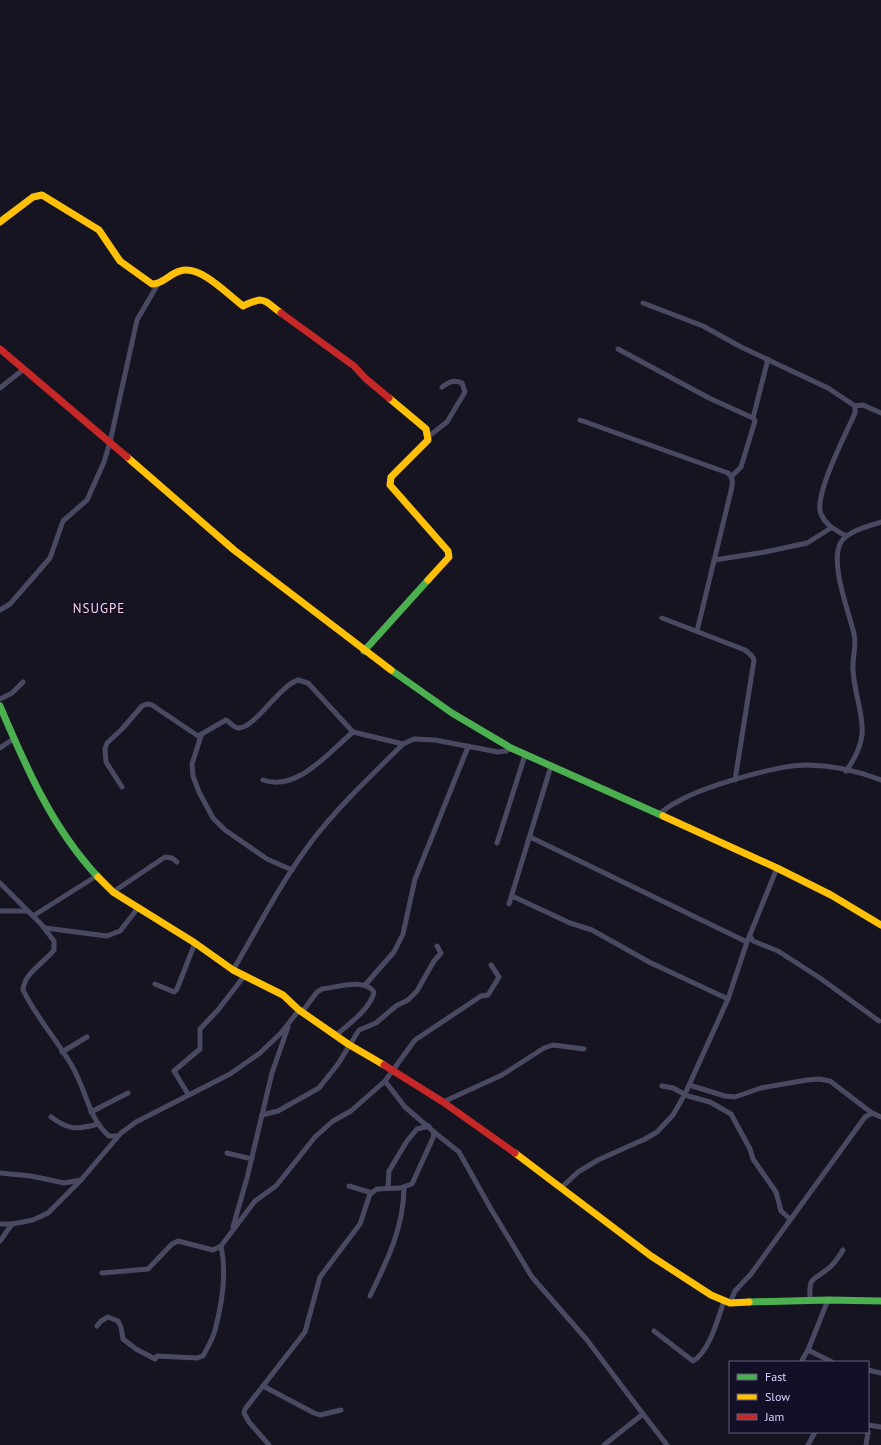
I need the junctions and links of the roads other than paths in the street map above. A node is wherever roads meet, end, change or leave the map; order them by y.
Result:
1 (0, 222) edge
2 (158, 284) junction
3 (644, 303) dead end
4 (0, 349) edge
5 (618, 349) dead end
6 (768, 359) junction
7 (24, 369) junction
8 (442, 387) dead end
9 (0, 388) edge
10 (855, 406) junction
11 (881, 413) edge
12 (753, 418) junction
13 (580, 420) dead end
14 (429, 436) junction
15 (110, 442) junction
16 (732, 476) junction
17 (881, 522) edge
18 (831, 528) junction
19 (846, 536) junction
20 (714, 560) junction
21 (0, 610) edge
22 (662, 618) dead end
23 (697, 631) junction
24 (364, 651) junction
25 (23, 682) dead end
26 (0, 699) edge
27 (0, 706) edge
28 (352, 732) junction
29 (201, 736) junction
30 (13, 739) junction
31 (403, 744) junction
32 (468, 747) junction
33 (0, 748) edge
34 (510, 748) junction
35 (525, 755) junction
36 (551, 766) junction
37 (846, 771) junction
38 (263, 780) dead end
39 (736, 780) junction
40 (881, 780) edge
41 (122, 787) dead end
42 (659, 814) junction
43 (530, 837) junction
44 (497, 843) dead end
45 (177, 862) dead end
46 (777, 868) junction
47 (292, 870) junction
48 (98, 875) junction
49 (0, 883) edge
50 (113, 892) junction
51 (512, 896) junction
52 (509, 904) dead end
53 (138, 908) junction
54 (0, 911) edge
55 (28, 911) junction
56 (33, 916) junction
57 (881, 925) edge
58 (45, 928) junction
59 (750, 936) junction
60 (747, 942) junction
61 (195, 943) junction
62 (438, 946) dead end
63 (492, 965) dead end
64 (233, 970) junction
65 (245, 975) junction
66 (155, 984) dead end
67 (365, 985) junction
68 (728, 999) junction
69 (301, 1011) junction
70 (879, 1021) dead end
71 (290, 1022) junction
72 (336, 1035) junction
73 (87, 1037) dead end
74 (348, 1044) junction
75 (584, 1048) dead end
76 (62, 1052) junction
77 (394, 1070) junction
78 (385, 1081) junction
79 (689, 1085) junction
80 (662, 1086) dead end
81 (128, 1093) dead end
82 (188, 1094) junction
83 (684, 1094) junction
84 (443, 1102) junction
85 (91, 1112) junction
86 (872, 1113) junction
87 (262, 1115) junction
88 (50, 1117) dead end
89 (881, 1117) edge
90 (98, 1124) junction
91 (429, 1126) junction
92 (434, 1132) junction
93 (118, 1136) junction
94 (227, 1153) dead end
95 (252, 1159) junction
96 (0, 1173) edge
97 (81, 1180) junction
98 (349, 1186) dead end
99 (404, 1187) junction
100 (388, 1188) junction
101 (561, 1188) junction
102 (372, 1193) junction
103 (790, 1219) junction
104 (0, 1224) edge
105 (12, 1224) junction
106 (232, 1231) junction
107 (0, 1241) edge
108 (221, 1246) junction
109 (843, 1250) dead end
110 (102, 1273) dead end
111 (370, 1296) dead end
112 (810, 1300) junction
113 (828, 1300) junction
114 (881, 1301) edge
115 (727, 1302) junction
116 (97, 1326) dead end
117 (654, 1331) dead end
118 (808, 1350) junction
119 (801, 1361) edge
120 (830, 1361) edge
121 (869, 1370) edge
122 (881, 1373) edge
123 (263, 1386) junction
124 (341, 1410) dead end
125 (643, 1414) junction
126 (881, 1427) edge
127 (869, 1428) edge
128 (814, 1433) edge
129 (867, 1433) edge
130 (269, 1445) edge
131 (604, 1445) edge
132 (667, 1445) edge
133 (808, 1445) edge
134 (866, 1445) edge

1 - 2 street
2 - 14 street
2 - 15 street
3 - 6 street
4 - 7 street
5 - 12 street
6 - 10 street
6 - 12 street
7 - 9 street
7 - 15 street
8 - 14 street
10 - 11 street
10 - 18 street
12 - 16 street
13 - 16 street
14 - 24 street
15 - 21 street
15 - 24 street
16 - 20 street
17 - 19 street
18 - 19 street
18 - 20 street
19 - 37 street
20 - 23 street
22 - 23 street
23 - 39 street
24 - 34 street
25 - 26 street
27 - 30 street
28 - 29 street
28 - 31 street
28 - 38 street
29 - 41 street
29 - 47 street
30 - 33 street
30 - 48 street
31 - 32 street
31 - 47 street
32 - 34 street
32 - 67 street
34 - 35 street
35 - 36 street
35 - 44 street
36 - 42 street
36 - 43 street
37 - 39 street
37 - 40 street
39 - 42 street
42 - 46 street
43 - 51 street
43 - 60 street
45 - 50 street
46 - 57 street
46 - 59 street
47 - 64 street
48 - 50 street
48 - 56 street
49 - 55 street
50 - 53 street
51 - 52 street
51 - 68 street
53 - 58 street
53 - 61 street
54 - 55 street
55 - 56 street
56 - 58 street
58 - 76 street
59 - 60 street
59 - 70 street
60 - 68 street
61 - 64 street
61 - 66 street
62 - 74 street
63 - 77 street
64 - 65 street
65 - 69 street
65 - 82 street
67 - 69 street
67 - 72 street
68 - 79 street
69 - 71 street
69 - 72 street
71 - 82 street
71 - 87 street
72 - 74 street
73 - 76 street
74 - 77 street
74 - 87 street
75 - 84 street
76 - 85 street
77 - 78 street
77 - 84 street
78 - 91 street
78 - 106 street
79 - 83 street
79 - 86 street
80 - 83 street
81 - 85 street
82 - 93 street
83 - 101 street
83 - 103 street
84 - 101 street
85 - 90 street
86 - 89 street
86 - 103 street
87 - 95 street
88 - 90 street
90 - 93 street
91 - 92 street
91 - 100 street
92 - 99 street
92 - 125 street
93 - 97 street
94 - 95 street
95 - 106 street
96 - 97 street
97 - 105 street
98 - 102 street
99 - 100 street
99 - 111 street
100 - 102 street
101 - 115 street
102 - 123 street
103 - 115 street
104 - 105 street
105 - 107 street
106 - 108 street
108 - 110 street
108 - 116 street
109 - 112 street
112 - 113 street
112 - 115 street
113 - 114 street
113 - 118 street
115 - 117 street
118 - 119 street
118 - 120 street
121 - 122 street
123 - 124 street
123 - 130 street
125 - 131 street
125 - 132 street
126 - 127 street
128 - 133 street
129 - 134 street

